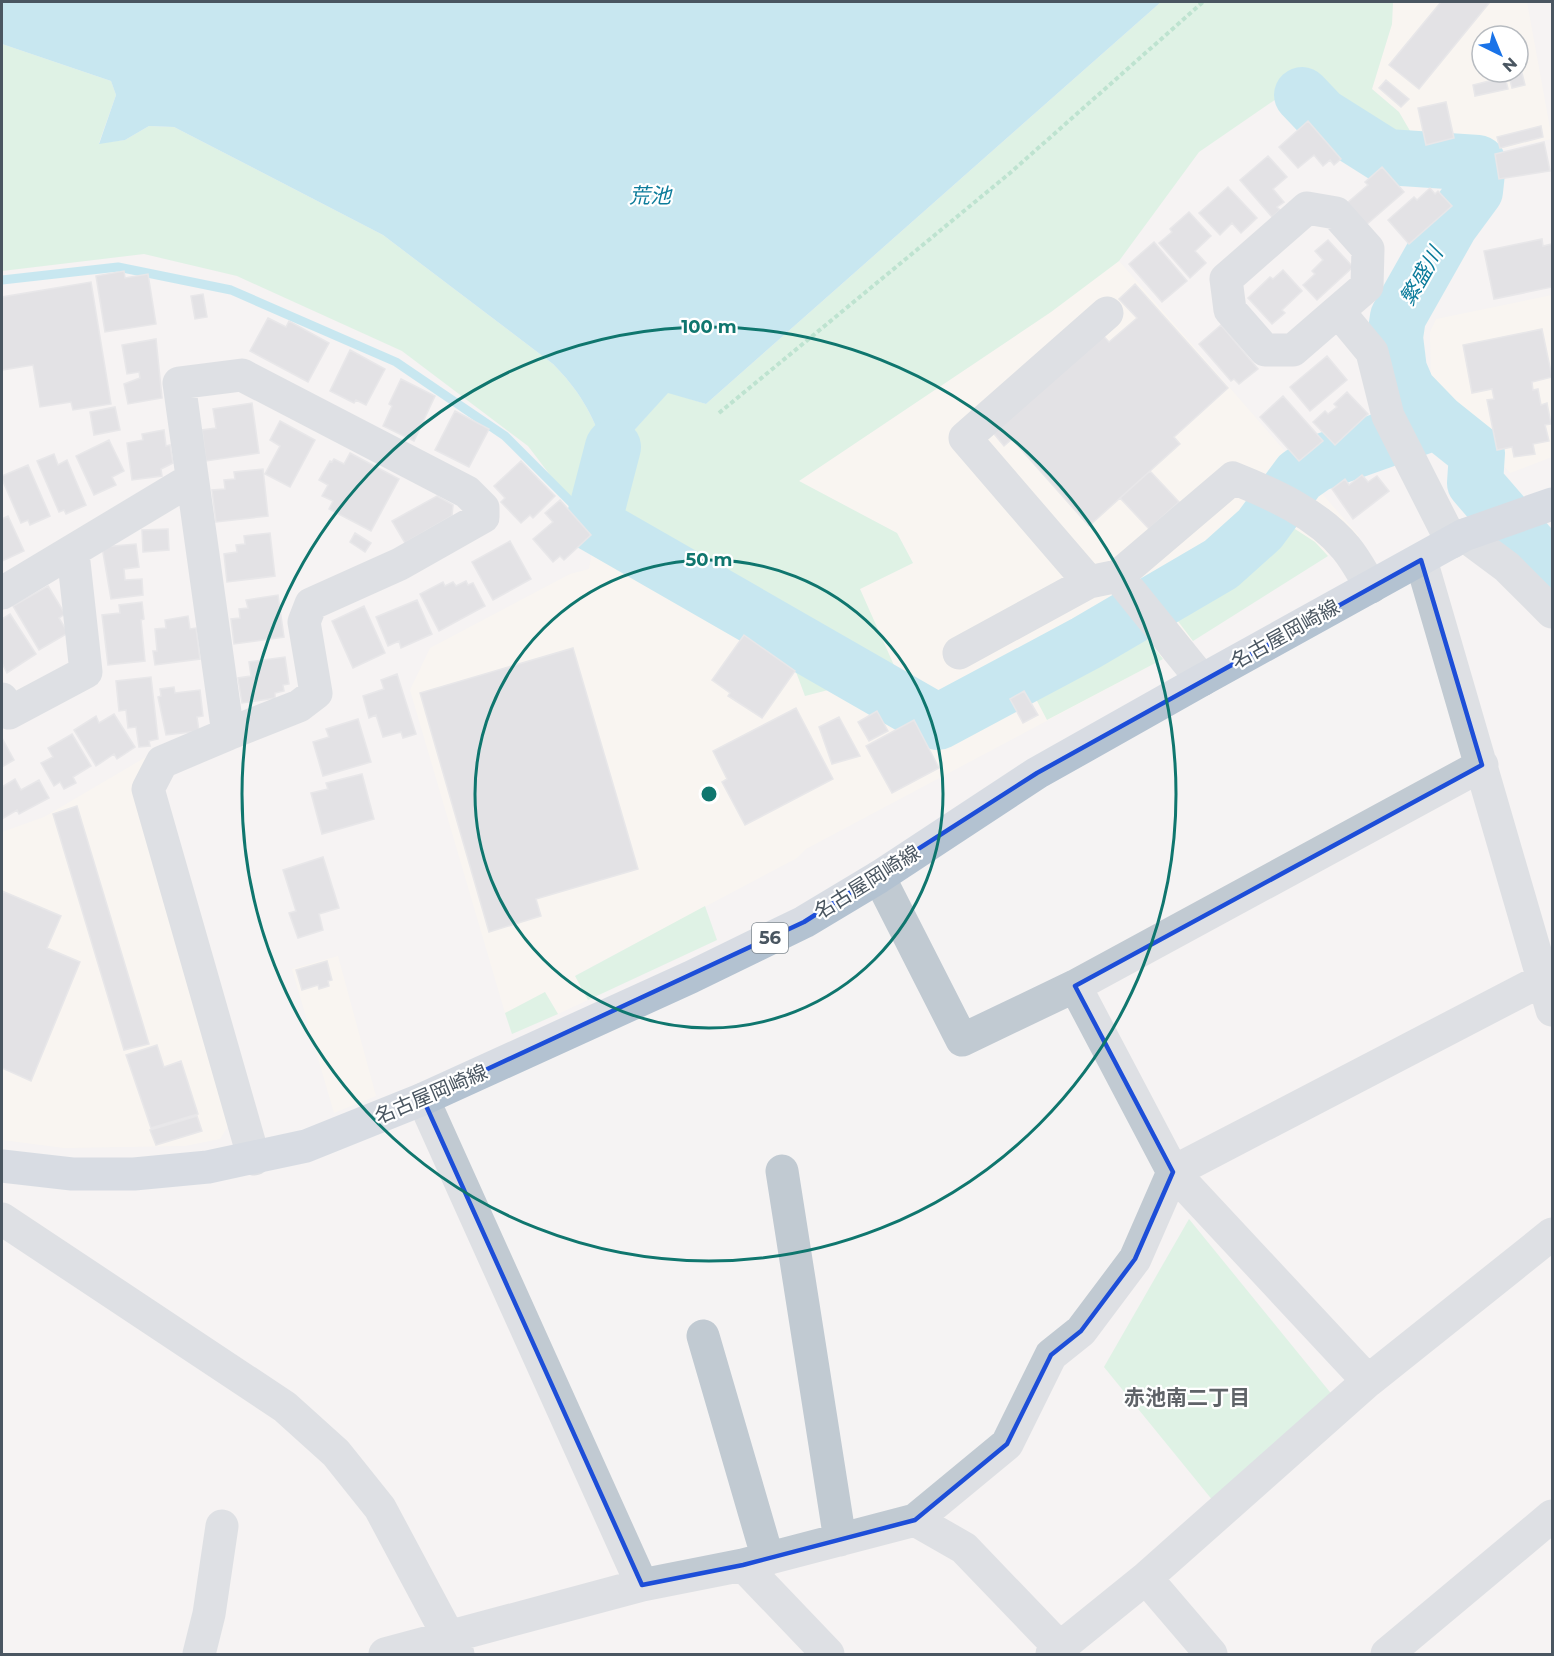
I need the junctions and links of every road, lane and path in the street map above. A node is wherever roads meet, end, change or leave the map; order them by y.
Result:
1 (1203, 2) edge
2 (1338, 311) junction
3 (1107, 313) dead end
4 (719, 413) dead end
5 (192, 479) junction
6 (1539, 508) edge
7 (1464, 536) junction
8 (73, 553) junction
9 (1421, 560) junction
10 (1114, 585) junction
11 (1371, 587) junction
12 (2, 594) edge
13 (1552, 612) edge
14 (959, 653) dead end
15 (1202, 680) junction
16 (2, 699) edge
17 (228, 734) junction
18 (1482, 765) junction
19 (879, 877) junction
20 (1542, 980) junction
21 (1075, 986) junction
22 (1552, 1011) edge
23 (423, 1099) junction
24 (254, 1159) junction
25 (2, 1166) edge
26 (782, 1171) dead end
27 (1173, 1172) junction
28 (2, 1218) edge
29 (1552, 1234) edge
30 (703, 1336) dead end
31 (1368, 1382) junction
32 (1552, 1516) edge
33 (915, 1520) junction
34 (222, 1526) dead end
35 (840, 1540) junction
36 (756, 1562) junction
37 (1146, 1578) junction
38 (642, 1584) junction
39 (454, 1645) edge
40 (818, 1651) edge
41 (1056, 1651) edge
42 (199, 1654) edge
43 (386, 1654) edge
44 (1211, 1654) edge
45 (1387, 1654) edge

1 - 4 path
2 - 2 street
2 - 7 street
3 - 10 street
5 - 8 street
5 - 17 street
5 - 17 street
6 - 7 main road, 名古屋岡崎線 / 56
7 - 9 main road, 名古屋岡崎線 / 56
7 - 13 street
8 - 12 street
8 - 16 street
9 - 11 main road, 名古屋岡崎線 / 56
9 - 18 street
10 - 11 street
10 - 14 street
10 - 15 street
11 - 15 main road, 名古屋岡崎線 / 56
15 - 19 main road, 名古屋岡崎線 / 56
17 - 24 street
18 - 20 street
18 - 21 street
19 - 21 street
19 - 23 main road, 名古屋岡崎線 / 56
20 - 22 street
20 - 27 street
21 - 27 street
23 - 24 main road, 名古屋岡崎線 / 56
23 - 38 street
24 - 25 main road, 名古屋岡崎線 / 56
26 - 35 street
27 - 31 street
27 - 33 street
28 - 39 street
29 - 31 street
30 - 36 street
31 - 37 street
32 - 45 street
33 - 35 street
33 - 41 street
34 - 42 street
35 - 36 street
36 - 38 street
36 - 40 street
37 - 41 street
37 - 44 street
38 - 39 street
39 - 43 street

